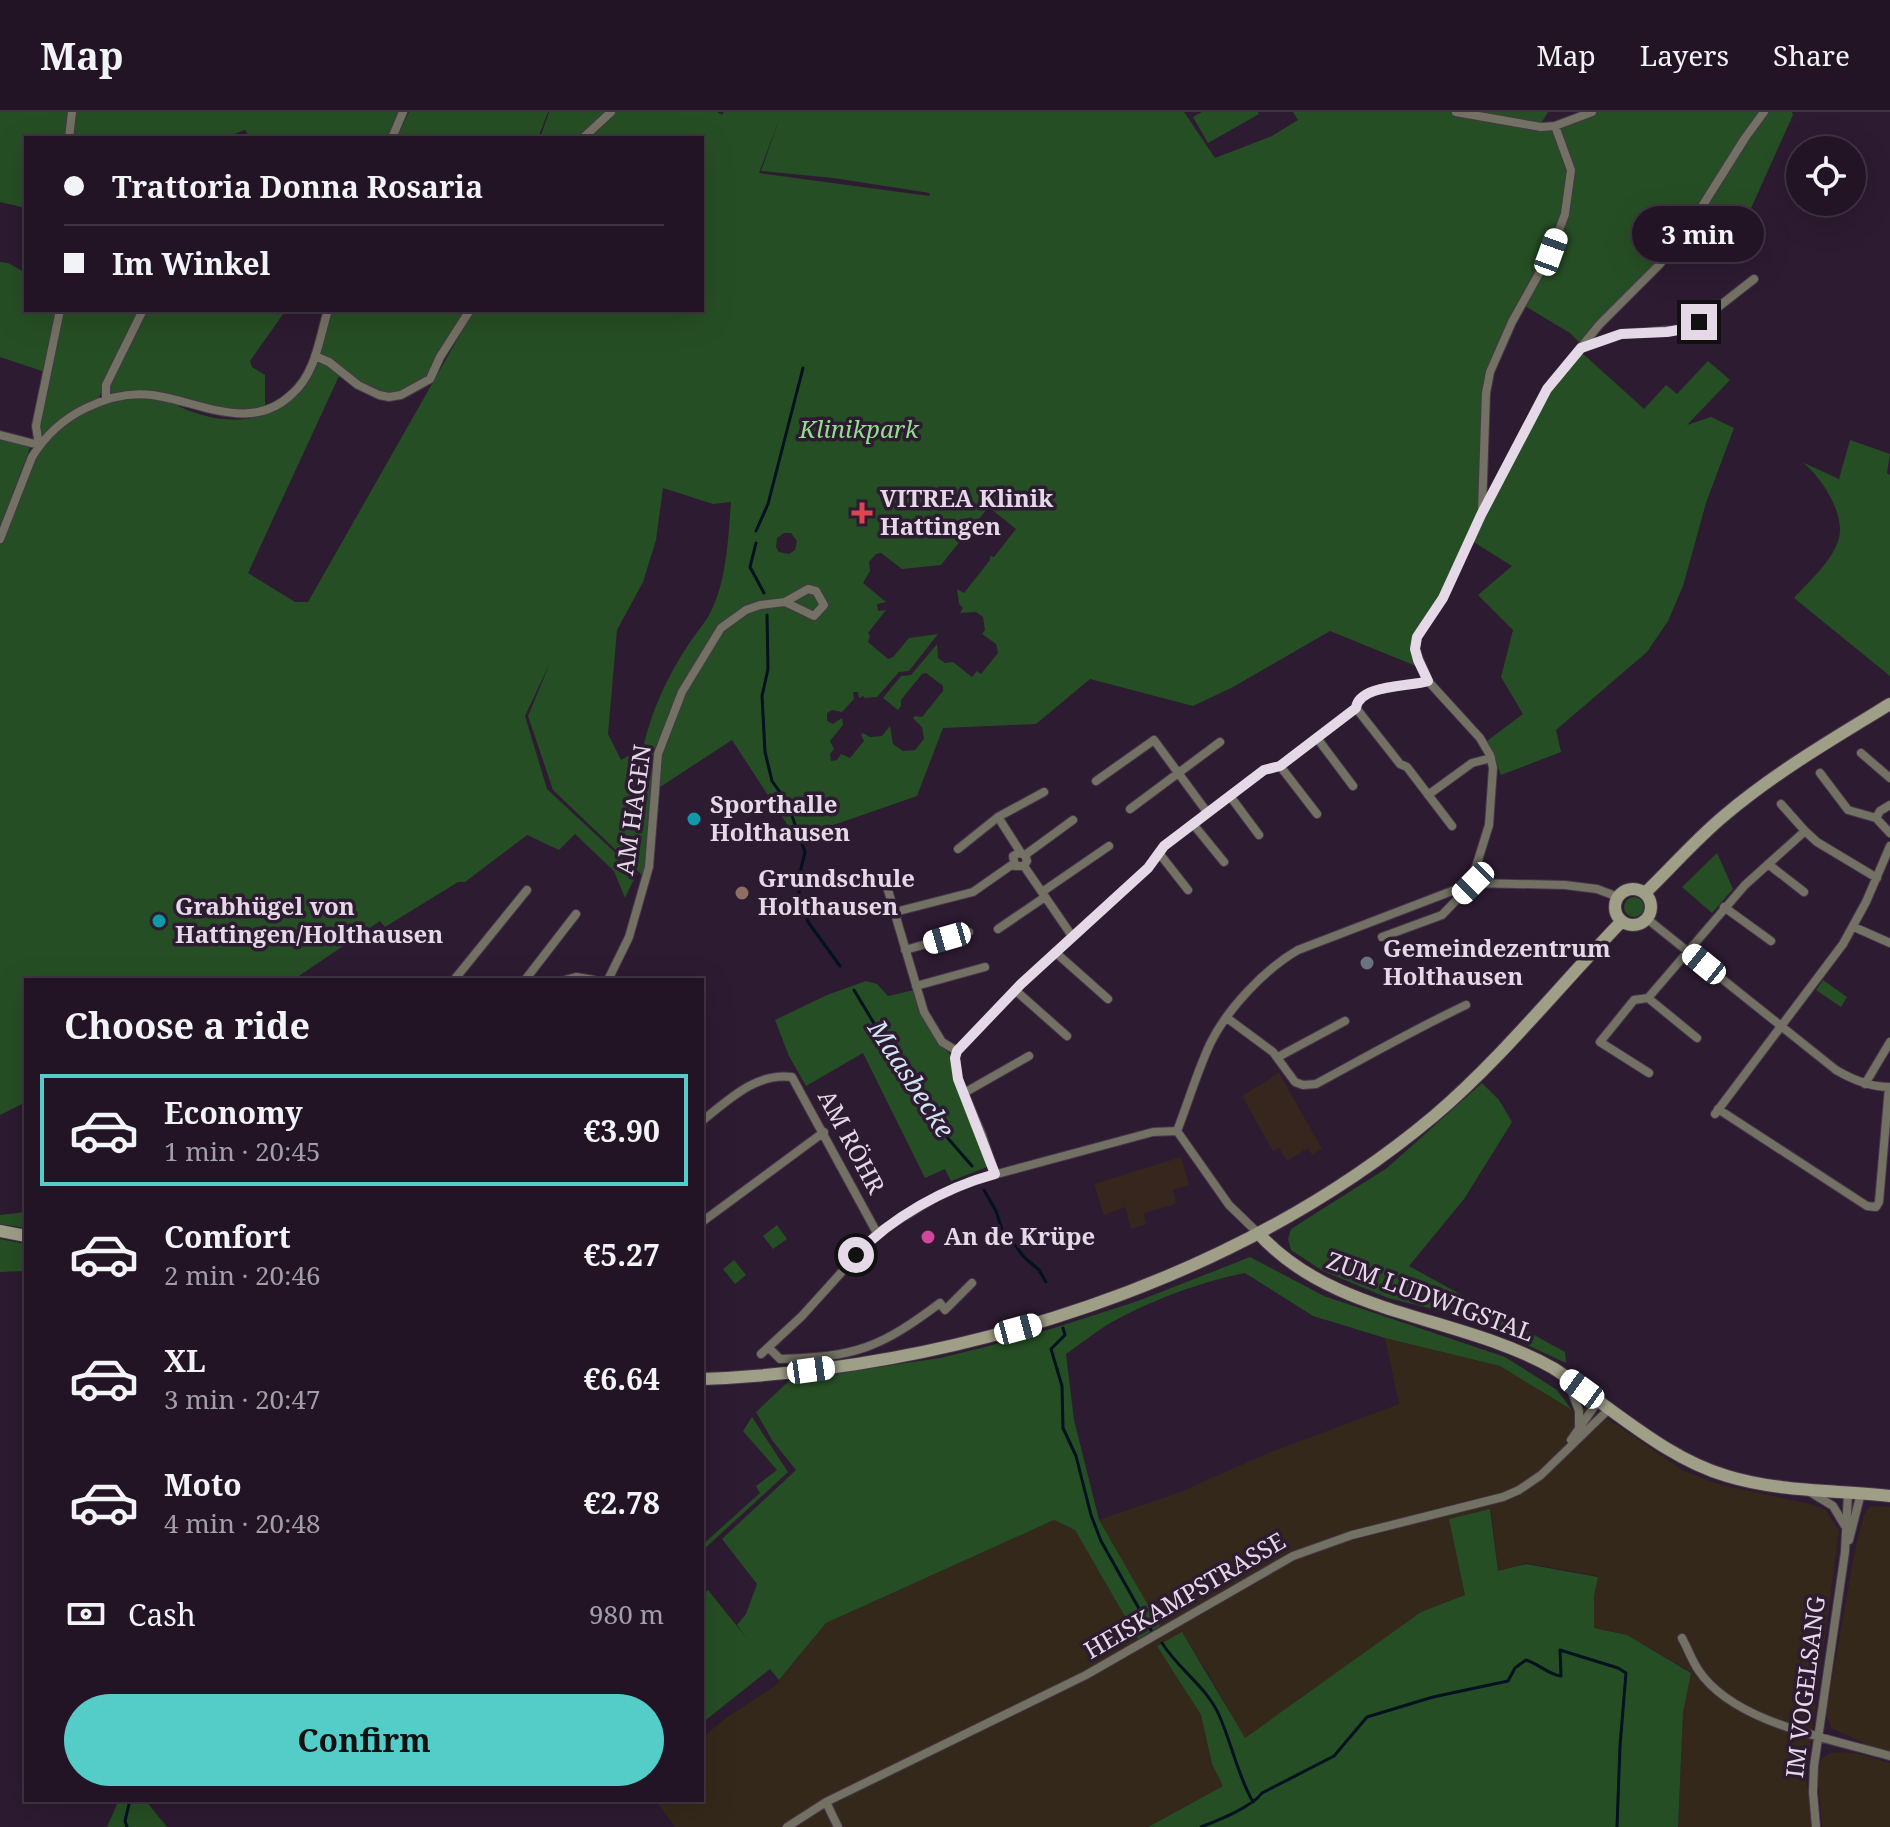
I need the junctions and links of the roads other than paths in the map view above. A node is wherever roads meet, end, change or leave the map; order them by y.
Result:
1 (72, 112) edge
2 (403, 112) edge
3 (611, 112) edge
4 (1456, 112) edge
5 (1592, 112) edge
6 (1764, 112) edge
7 (1555, 126) junction
8 (69, 136) edge
9 (393, 136) edge
10 (585, 136) edge
11 (1754, 279) dead end
12 (60, 312) edge
13 (142, 312) edge
14 (327, 312) edge
15 (469, 312) edge
16 (1581, 348) junction
17 (315, 356) junction
18 (106, 399) junction
19 (0, 435) edge
20 (39, 445) junction
21 (1481, 515) junction
22 (0, 539) edge
23 (785, 602) dead end
24 (1428, 681) junction
25 (1890, 704) edge
26 (1356, 708) junction
27 (1317, 738) junction
28 (1220, 742) dead end
29 (1861, 753) dead end
30 (1491, 758) junction
31 (1280, 766) junction
32 (1178, 773) junction
33 (1820, 773) dead end
34 (1890, 778) edge
35 (1096, 781) dead end
36 (1353, 786) dead end
37 (1044, 792) dead end
38 (1428, 795) junction
39 (1230, 796) junction
40 (1781, 804) dead end
41 (1890, 805) edge
42 (1130, 809) dead end
43 (1207, 812) junction
44 (1317, 814) dead end
45 (998, 817) junction
46 (1876, 818) junction
47 (1073, 820) dead end
48 (1193, 824) junction
49 (1452, 826) dead end
50 (1805, 831) junction
51 (1890, 833) edge
52 (1259, 835) dead end
53 (1109, 846) dead end
54 (1890, 846) edge
55 (958, 849) dead end
56 (1159, 853) junction
57 (1023, 854) junction
58 (1224, 862) dead end
59 (1013, 864) junction
60 (1768, 864) junction
61 (1024, 866) junction
62 (1877, 878) junction
63 (885, 880) dead end
64 (1473, 883) junction
65 (527, 890) dead end
66 (1188, 890) dead end
67 (1804, 892) dead end
68 (1645, 893) junction
69 (1044, 894) junction
70 (1618, 897) junction
71 (1724, 907) junction
72 (895, 912) junction
73 (576, 914) dead end
74 (1646, 918) junction
75 (1622, 921) junction
76 (1854, 927) junction
77 (998, 929) dead end
78 (969, 932) dead end
79 (1072, 936) junction
80 (1382, 937) dead end
81 (1771, 941) dead end
82 (1890, 943) edge
83 (905, 950) junction
84 (1687, 950) junction
85 (1055, 952) junction
86 (985, 967) dead end
87 (456, 978) edge
88 (527, 978) edge
89 (609, 978) edge
90 (916, 986) junction
91 (1015, 990) junction
92 (1648, 998) junction
93 (1108, 999) dead end
94 (1466, 1005) dead end
95 (1227, 1018) junction
96 (1345, 1021) dead end
97 (1781, 1028) junction
98 (1067, 1036) dead end
99 (1697, 1038) dead end
100 (1890, 1042) edge
101 (957, 1051) junction
102 (1029, 1056) dead end
103 (1278, 1057) junction
104 (1649, 1073) dead end
105 (1865, 1084) junction
106 (1889, 1087) edge
107 (964, 1093) junction
108 (704, 1120) edge
109 (1177, 1131) junction
110 (824, 1132) junction
111 (995, 1174) junction
112 (704, 1221) edge
113 (0, 1231) edge
114 (877, 1233) junction
115 (1258, 1233) junction
116 (24, 1236) edge
117 (972, 1283) dead end
118 (1566, 1378) junction
119 (704, 1379) edge
120 (1603, 1405) junction
121 (1578, 1429) junction
122 (1567, 1448) junction
123 (1802, 1488) junction
124 (1855, 1493) junction
125 (1890, 1496) edge
126 (1846, 1529) junction
127 (1845, 1552) junction
128 (1682, 1638) dead end
129 (1819, 1737) junction
130 (1890, 1756) edge
131 (826, 1802) junction
132 (787, 1827) edge
133 (838, 1827) edge
134 (1816, 1827) edge

1 - 8 street
2 - 9 street
3 - 10 street
4 - 7 street
5 - 7 street
6 - 16 street
7 - 21 street
11 - 16 street
12 - 20 street
13 - 18 street
14 - 17 street
15 - 17 street
16 - 21 street
17 - 18 street
18 - 20 street
19 - 20 street
20 - 22 street
21 - 24 street
23 - 89 street, AM HAGEN
24 - 26 street
24 - 30 street
25 - 68 street
26 - 27 street
26 - 38 street
27 - 31 street
27 - 36 street
28 - 32 street
29 - 34 street
30 - 38 street
30 - 64 street
31 - 39 street
31 - 44 street
32 - 35 street
32 - 42 street
32 - 43 street
33 - 46 street
37 - 45 street
38 - 49 street
39 - 43 street
39 - 52 street
40 - 50 street
41 - 46 street
43 - 48 street
45 - 55 street
45 - 57 street
46 - 51 street
47 - 57 street
48 - 56 street
48 - 58 street
50 - 60 street
50 - 62 street
53 - 69 street
54 - 62 street
56 - 66 street
56 - 79 street
57 - 59 street
57 - 61 street
59 - 61 street
59 - 72 street
60 - 67 street
60 - 71 street
61 - 69 street
62 - 76 street
63 - 72 street
64 - 70 street
64 - 80 street
64 - 95 street
65 - 87 street
68 - 70 street
68 - 74 street
69 - 77 street
69 - 79 street
70 - 75 street
71 - 81 street
71 - 84 street
72 - 83 street
73 - 88 street
74 - 75 street
74 - 84 street
75 - 115 street
76 - 82 street
76 - 97 street
78 - 83 street
79 - 85 street
83 - 90 street
84 - 92 street
84 - 97 street
85 - 91 street
85 - 93 street
86 - 90 street
90 - 101 street
91 - 98 street
91 - 101 street
92 - 99 street
92 - 104 street
94 - 103 street
95 - 103 street
95 - 109 street
96 - 103 street
97 - 105 street
97 - 106 street
100 - 105 street
101 - 107 street
102 - 107 street
105 - 106 street
107 - 111 street
108 - 110 street, AM RÖHR
109 - 111 street
109 - 115 street, ZUM LUDWIGSTAL
110 - 112 street
110 - 114 street, AM RÖHR
111 - 114 street
113 - 116 street
114 - 117 street
115 - 118 street, ZUM LUDWIGSTAL
115 - 119 street
118 - 120 street, ZUM LUDWIGSTAL
118 - 121 street
120 - 121 street, HEISKAMPSTRASSE
120 - 122 street, HEISKAMPSTRASSE
120 - 123 street, ZUM LUDWIGSTAL
121 - 122 street, HEISKAMPSTRASSE
122 - 131 street, HEISKAMPSTRASSE
123 - 124 street, ZUM LUDWIGSTAL
123 - 126 street
124 - 125 street, ZUM LUDWIGSTAL
124 - 126 street, IM VOGELSANG
124 - 127 street, IM VOGELSANG
126 - 127 street, IM VOGELSANG
127 - 129 street, IM VOGELSANG
128 - 129 street
129 - 130 street
129 - 134 street, IM VOGELSANG
131 - 132 street, HEISKAMPSTRASSE
131 - 133 street

